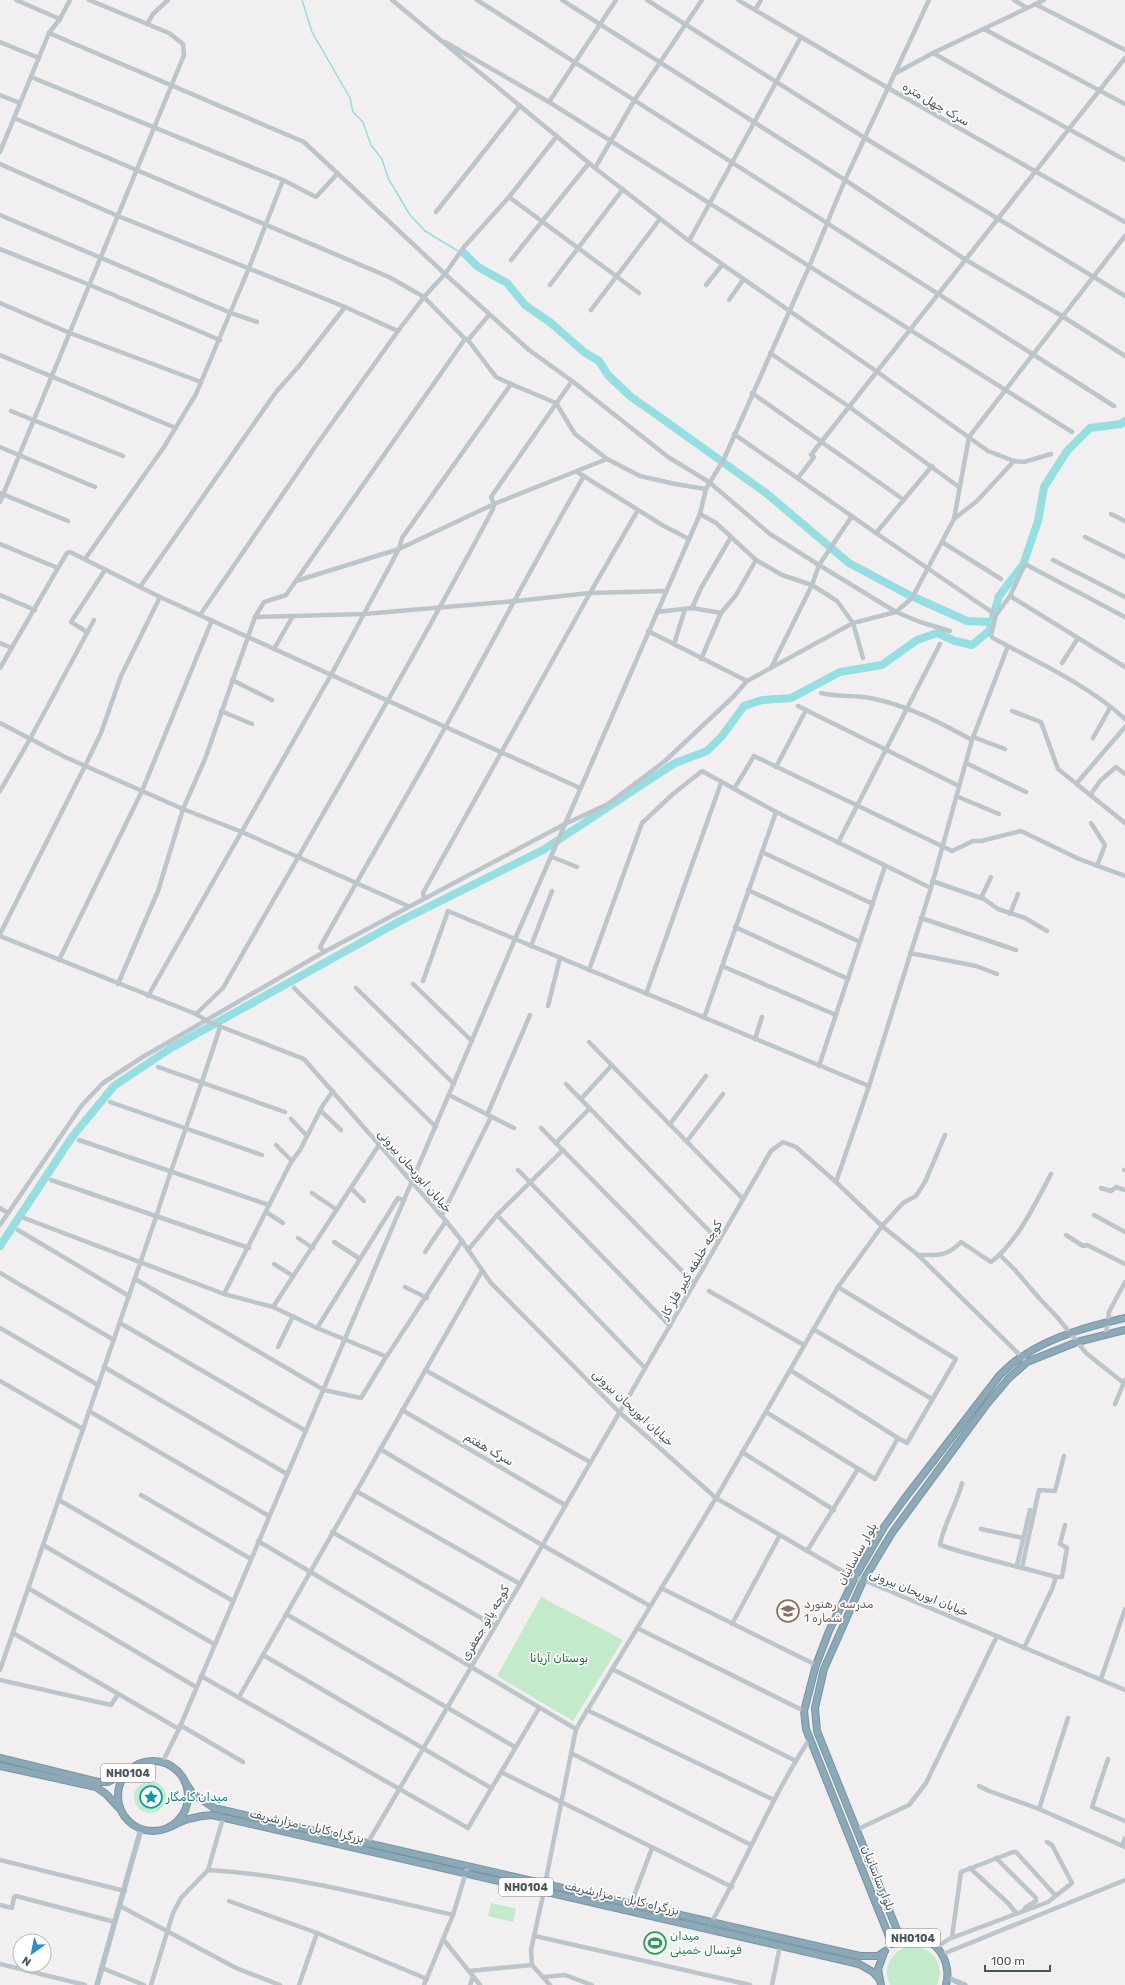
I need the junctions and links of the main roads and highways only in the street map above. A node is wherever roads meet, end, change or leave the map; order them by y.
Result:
1 (1125, 1318) edge
2 (1125, 1330) edge
3 (0, 1758) edge
4 (0, 1766) edge
5 (129, 1771) junction
6 (185, 1782) junction
7 (122, 1813) junction
8 (170, 1827) junction
9 (142, 1829) junction
10 (467, 1870) junction
11 (901, 1940) junction
12 (892, 1944) junction
13 (885, 1951) junction
14 (880, 1982) edge
15 (947, 1982) edge
16 (97, 1985) edge
17 (964, 1985) edge

1 - 12 highway, بلوار ساسانیان
2 - 11 highway, بلوار ساسانیان
3 - 5 highway, NH0104
4 - 7 highway, NH0104
5 - 6 highway, NH0104
5 - 7 highway, NH0104
6 - 8 highway
6 - 10 highway, بزرگراه کابل - مزارشریف / NH0104
7 - 9 highway, NH0104
8 - 9 highway, NH0104
8 - 10 highway, بزرگراه کابل - مزارشریف / NH0104
9 - 16 main road
10 - 13 highway, بزرگراه کابل - مزارشریف / NH0104
10 - 14 highway, بزرگراه کابل - مزارشریف / NH0104
11 - 12 highway, NH0104
11 - 15 highway, NH0104
12 - 13 highway, NH0104
13 - 14 highway, NH0104
15 - 17 main road

